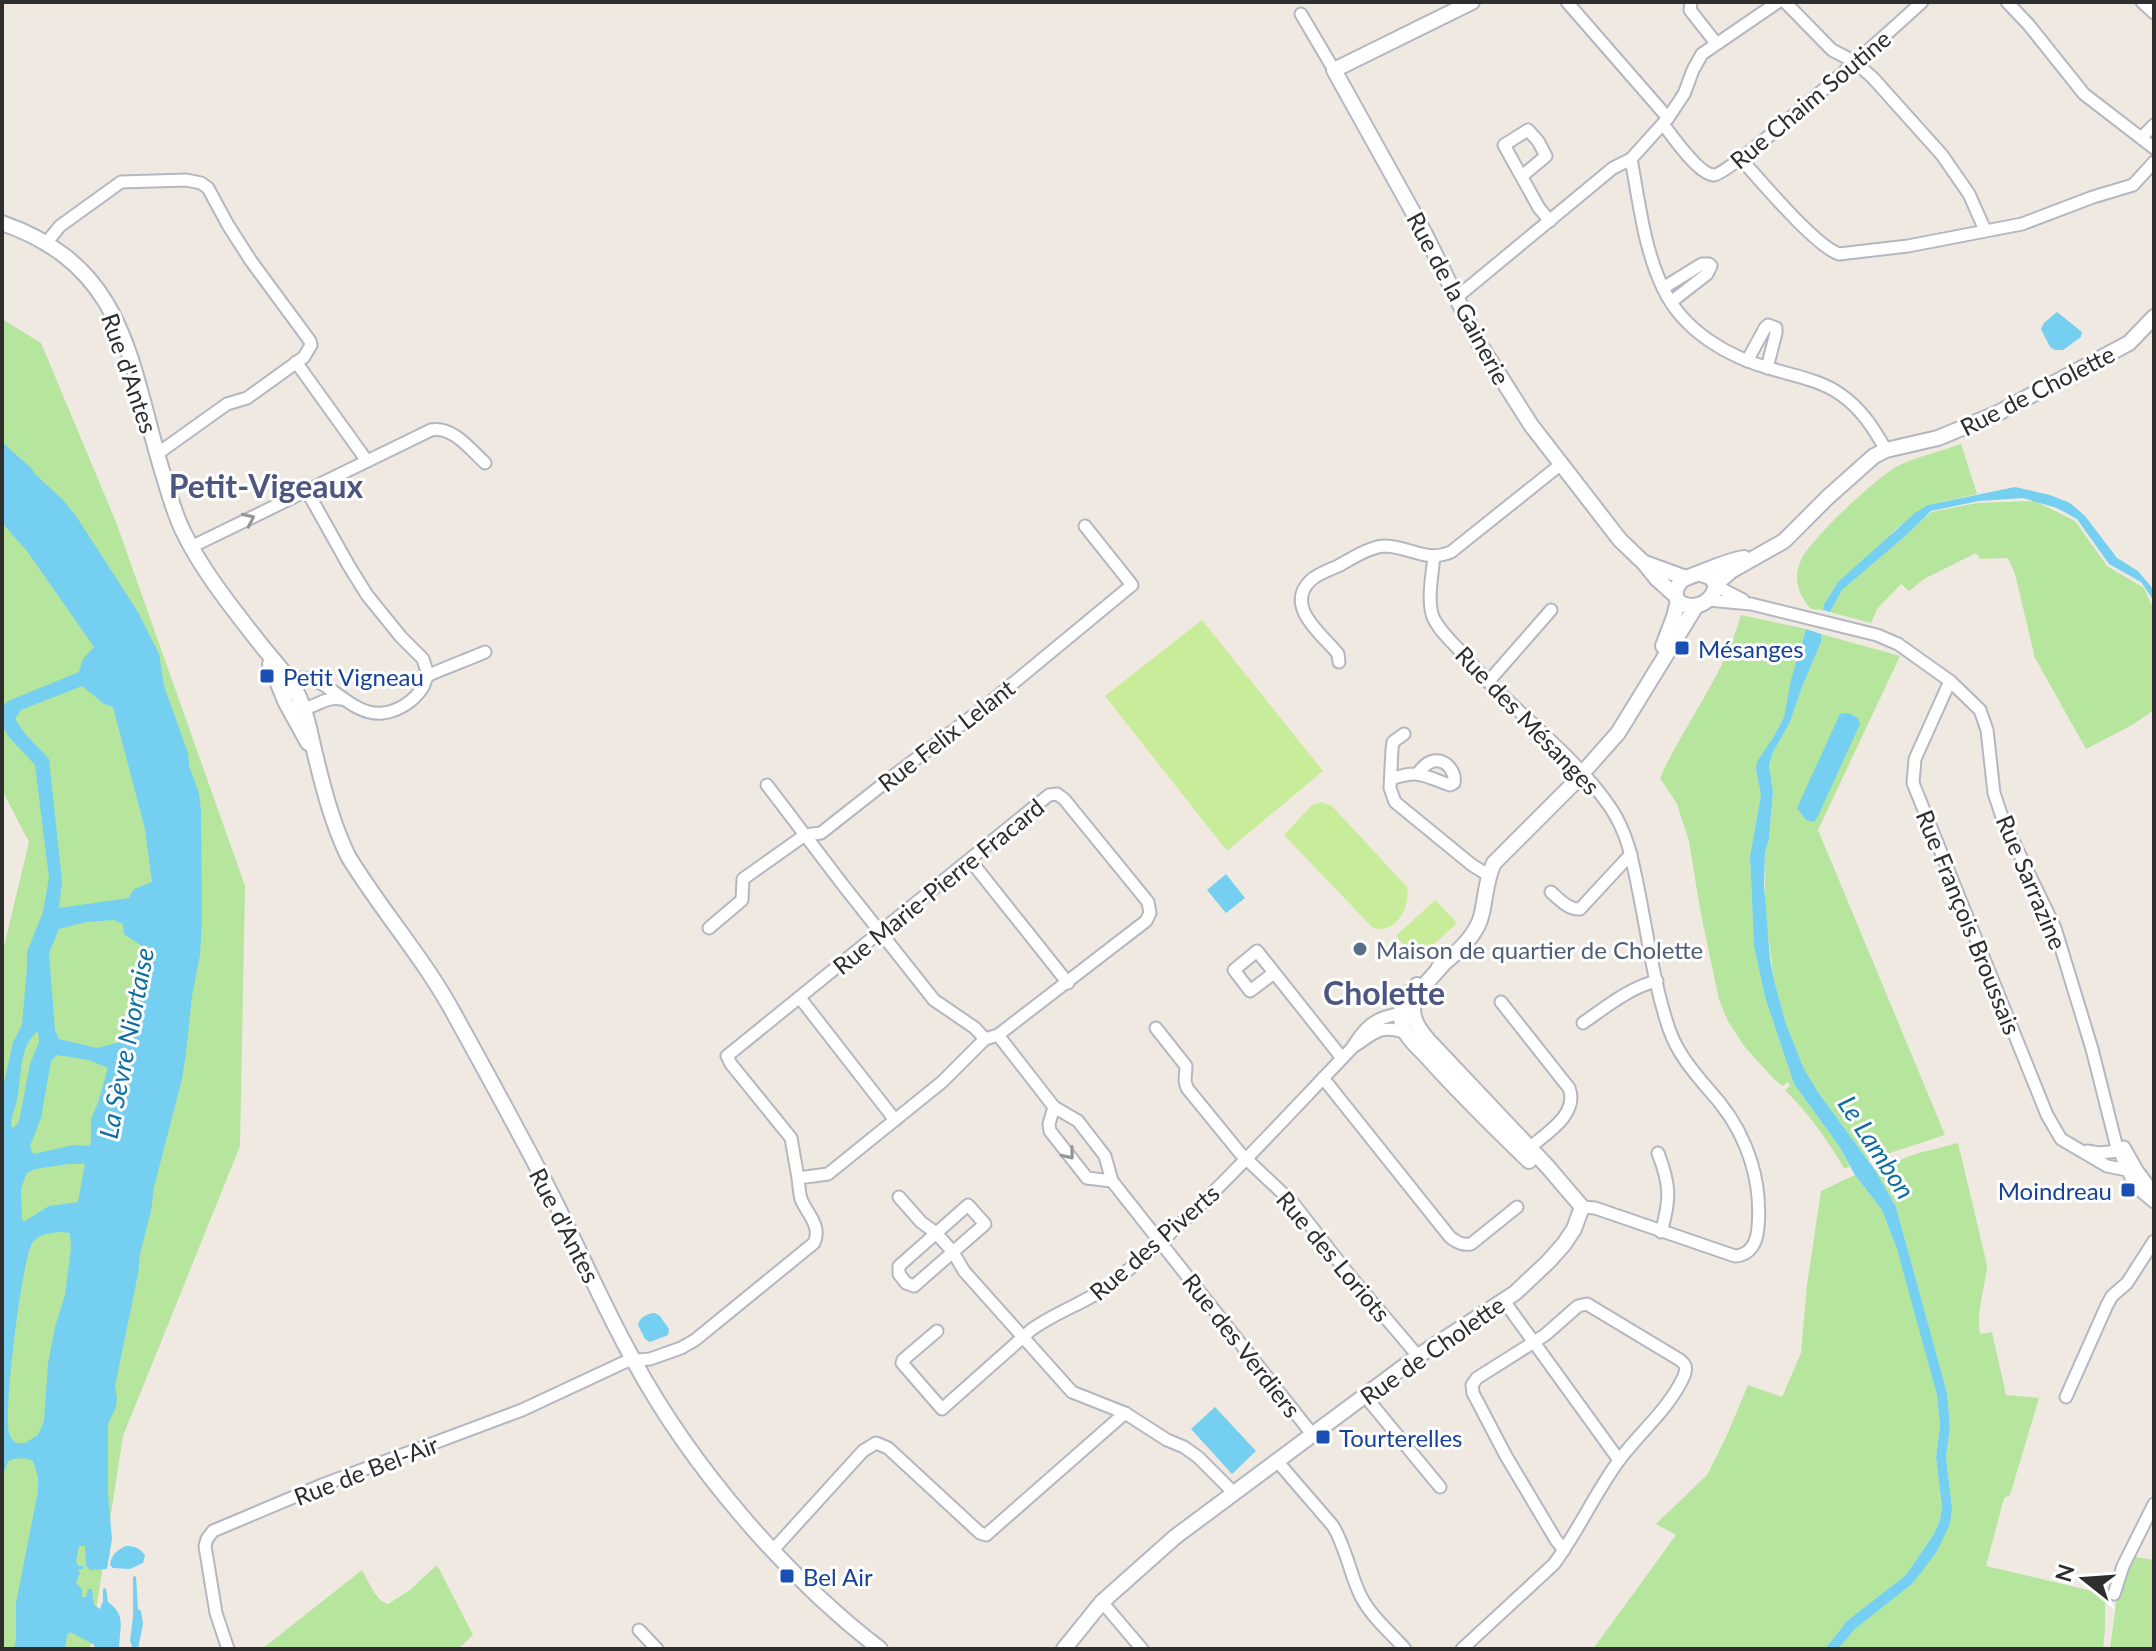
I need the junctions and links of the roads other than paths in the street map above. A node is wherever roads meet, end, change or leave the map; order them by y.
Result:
1 (1472, 2) edge
2 (1567, 2) edge
3 (1691, 2) edge
4 (1778, 2) edge
5 (1785, 2) edge
6 (1922, 2) edge
7 (2007, 2) edge
8 (2142, 2) edge
9 (2154, 13) edge
10 (1301, 14) dead end
11 (1716, 43) junction
12 (1855, 62) junction
13 (1334, 70) junction
14 (1666, 121) junction
15 (2154, 125) edge
16 (2141, 138) junction
17 (2154, 148) edge
18 (1631, 159) junction
19 (1741, 159) junction
20 (2154, 162) edge
21 (1522, 176) dead end
22 (1550, 221) junction
23 (2, 223) edge
24 (1985, 230) junction
25 (47, 242) junction
26 (1663, 288) junction
27 (1457, 297) junction
28 (1671, 302) junction
29 (2154, 317) edge
30 (1747, 361) junction
31 (296, 362) junction
32 (1767, 368) junction
33 (1886, 450) junction
34 (157, 454) junction
35 (367, 461) junction
36 (485, 463) dead end
37 (1560, 465) junction
38 (307, 491) junction
39 (1085, 526) dead end
40 (191, 547) junction
41 (1757, 556) junction
42 (1434, 557) junction
43 (1644, 563) junction
44 (1693, 576) junction
45 (1716, 585) junction
46 (1677, 599) junction
47 (1702, 603) junction
48 (1751, 604) junction
49 (1551, 610) dead end
50 (262, 646) junction
51 (485, 652) dead end
52 (1339, 662) dead end
53 (1655, 673) junction
54 (428, 675) junction
55 (1950, 681) junction
56 (1488, 682) junction
57 (291, 683) junction
58 (341, 699) junction
59 (286, 703) junction
60 (304, 709) junction
61 (1404, 734) dead end
62 (315, 757) junction
63 (1583, 772) junction
64 (1418, 773) dead end
65 (1391, 779) junction
66 (767, 785) dead end
67 (805, 835) junction
68 (1631, 854) junction
69 (970, 860) junction
70 (1488, 875) junction
71 (1551, 892) dead end
72 (709, 928) dead end
73 (881, 932) junction
74 (1274, 973) dead end
75 (1657, 981) junction
76 (1068, 983) junction
77 (800, 998) junction
78 (1501, 1002) dead end
79 (1403, 1021) junction
80 (1583, 1023) dead end
81 (1156, 1028) dead end
82 (998, 1035) junction
83 (985, 1039) junction
84 (1342, 1058) junction
85 (1323, 1078) junction
86 (1054, 1107) junction
87 (895, 1120) junction
88 (1529, 1148) junction
89 (2083, 1150) junction
90 (1658, 1153) dead end
91 (1246, 1158) junction
92 (2126, 1159) junction
93 (798, 1178) junction
94 (1112, 1181) junction
95 (1566, 1190) junction
96 (2154, 1193) edge
97 (899, 1197) dead end
98 (2154, 1202) edge
99 (1517, 1207) dead end
100 (1582, 1207) junction
101 (817, 1230) joint
102 (1661, 1232) junction
103 (936, 1233) junction
104 (2154, 1241) edge
105 (1159, 1242) junction
106 (953, 1252) junction
107 (1504, 1301) junction
108 (937, 1331) dead end
109 (1024, 1337) junction
110 (1534, 1341) junction
111 (1418, 1356) junction
112 (633, 1360) junction
113 (1365, 1396) junction
114 (2066, 1397) dead end
115 (1125, 1413) junction
116 (1312, 1434) junction
117 (1619, 1460) junction
118 (1277, 1461) junction
119 (1440, 1487) dead end
120 (1233, 1492) junction
121 (2154, 1504) edge
122 (773, 1550) junction
123 (1564, 1550) junction
124 (2114, 1594) dead end
125 (1102, 1602) junction
126 (639, 1630) dead end
127 (871, 1646) edge
128 (228, 1649) edge
129 (657, 1649) edge
130 (1064, 1649) edge
131 (1142, 1649) edge
132 (1405, 1649) edge
133 (1462, 1649) edge

1 - 13 street
2 - 14 street
3 - 11 street
4 - 11 street
5 - 12 street
6 - 12 street, Rue Chaim Soutine
7 - 16 street
8 - 9 street
10 - 13 street, Rue de la Gainerie
11 - 14 street
12 - 19 street, Rue Chaim Soutine
12 - 24 street
13 - 27 street, Rue de la Gainerie
14 - 18 street
14 - 19 street, Rue Chaim Soutine
15 - 16 street
16 - 17 street
18 - 22 street
18 - 26 street
19 - 24 street
20 - 24 street
21 - 22 street
22 - 27 street
23 - 25 street, Rue d'Antes
25 - 31 street
25 - 34 street, Rue d'Antes
26 - 28 street
26 - 28 street
27 - 37 street, Rue de la Gainerie
28 - 30 street
29 - 33 street, Rue de Cholette
30 - 32 street
30 - 32 street
31 - 34 street
31 - 35 street
32 - 33 street
33 - 41 street, Rue de Cholette
34 - 40 street, Rue d'Antes
35 - 36 street
35 - 38 street
37 - 42 street
37 - 43 street, Rue de la Gainerie
40 -> 38 street
38 - 54 street
39 - 67 street, Rue Felix Lelant
40 - 50 street, Rue d'Antes
41 - 44 street, Rue de Cholette
41 - 45 street, Rue de Cholette
42 - 52 street
42 - 56 street, Rue des Mésanges
43 - 44 street, Rue de la Gainerie
43 - 46 street, Rue de la Gainerie
44 - 45 street
44 - 46 street
45 - 47 street
45 - 48 street, Rue Sarrazine
46 - 47 street
46 - 53 street
47 - 48 street, Rue Sarrazine
47 - 53 street
48 - 55 street, Rue Sarrazine
49 - 56 street
50 - 57 street, Rue d'Antes
50 - 59 street, Rue d'Antes
51 - 54 street
53 - 63 street
54 - 58 street
55 - 89 street, Rue François Broussais
55 - 92 street, Rue Sarrazine
56 - 63 street, Rue des Mésanges
57 - 58 street
57 - 59 street
57 - 60 street, Rue d'Antes
58 - 60 street
59 - 60 street
59 - 62 street, Rue d'Antes
60 - 62 street, Rue d'Antes
61 - 65 street
62 - 112 street, Rue d'Antes
63 - 68 street, Rue des Mésanges
63 - 70 street
64 - 65 street
65 - 70 street
66 - 67 street
67 - 72 street, Rue Felix Lelant
67 - 73 street
68 - 71 street
68 - 75 street, Rue des Mésanges
69 - 73 street, Rue Marie-Pierre Fracard
69 - 76 street
69 - 76 street, Rue Marie-Pierre Fracard
70 - 79 street
73 - 77 street, Rue Marie-Pierre Fracard
73 - 83 street
74 - 84 street
75 - 80 street
75 - 102 street, Rue des Mésanges
76 - 82 street, Rue Marie-Pierre Fracard
77 - 87 street
77 - 93 street, Rue Marie-Pierre Fracard
78 - 88 street
79 - 84 street, Rue des Piverts
79 - 88 street
79 - 95 street
81 - 91 street, Rue des Loriots
82 - 83 street, Rue Marie-Pierre Fracard
82 - 86 street, Rue des Verdiers
83 - 87 street, Rue Marie-Pierre Fracard
84 - 85 street, Rue des Piverts
85 - 91 street, Rue des Piverts
85 - 99 street
86 - 94 street, Rue des Verdiers
86 -> 94 street, Rue des Verdiers
87 - 93 street, Rue Marie-Pierre Fracard
88 - 95 street
89 - 92 street
89 - 92 street, Rue François Broussais
90 - 102 street
91 - 105 street, Rue des Piverts
91 - 111 street, Rue des Loriots
92 - 96 street, Rue Sarrazine
92 - 98 street, Rue Sarrazine
93 - 101 street, Rue Marie-Pierre Fracard
94 - 105 street, Rue des Verdiers
95 - 100 street
97 - 103 street
100 - 102 street, Rue des Mésanges
100 - 107 street, Rue de Cholette
101 - 112 street, Rue de Bel-Air
103 - 106 street
103 - 106 street
103 - 106 street
104 - 114 street
105 - 109 street, Rue des Piverts
105 - 116 street, Rue des Verdiers
106 - 109 street
107 - 110 street
107 - 111 street, Rue de Cholette
108 - 109 street, Rue des Piverts
109 - 115 street
110 - 117 street
110 - 117 street
110 - 123 street
111 - 113 street, Rue de Cholette
112 - 122 street, Rue d'Antes
112 - 128 street, Rue de Bel-Air
113 - 116 street, Rue de Cholette
113 - 119 street
115 - 120 street
115 - 122 street
116 - 118 street, Rue de Cholette
117 - 123 street
118 - 120 street, Rue de Cholette
118 - 132 street
120 - 125 street, Rue de Cholette
121 - 124 street
122 - 127 street, Rue d'Antes
123 - 133 street
125 - 130 street, Rue de Cholette
125 - 131 street
126 - 129 street

